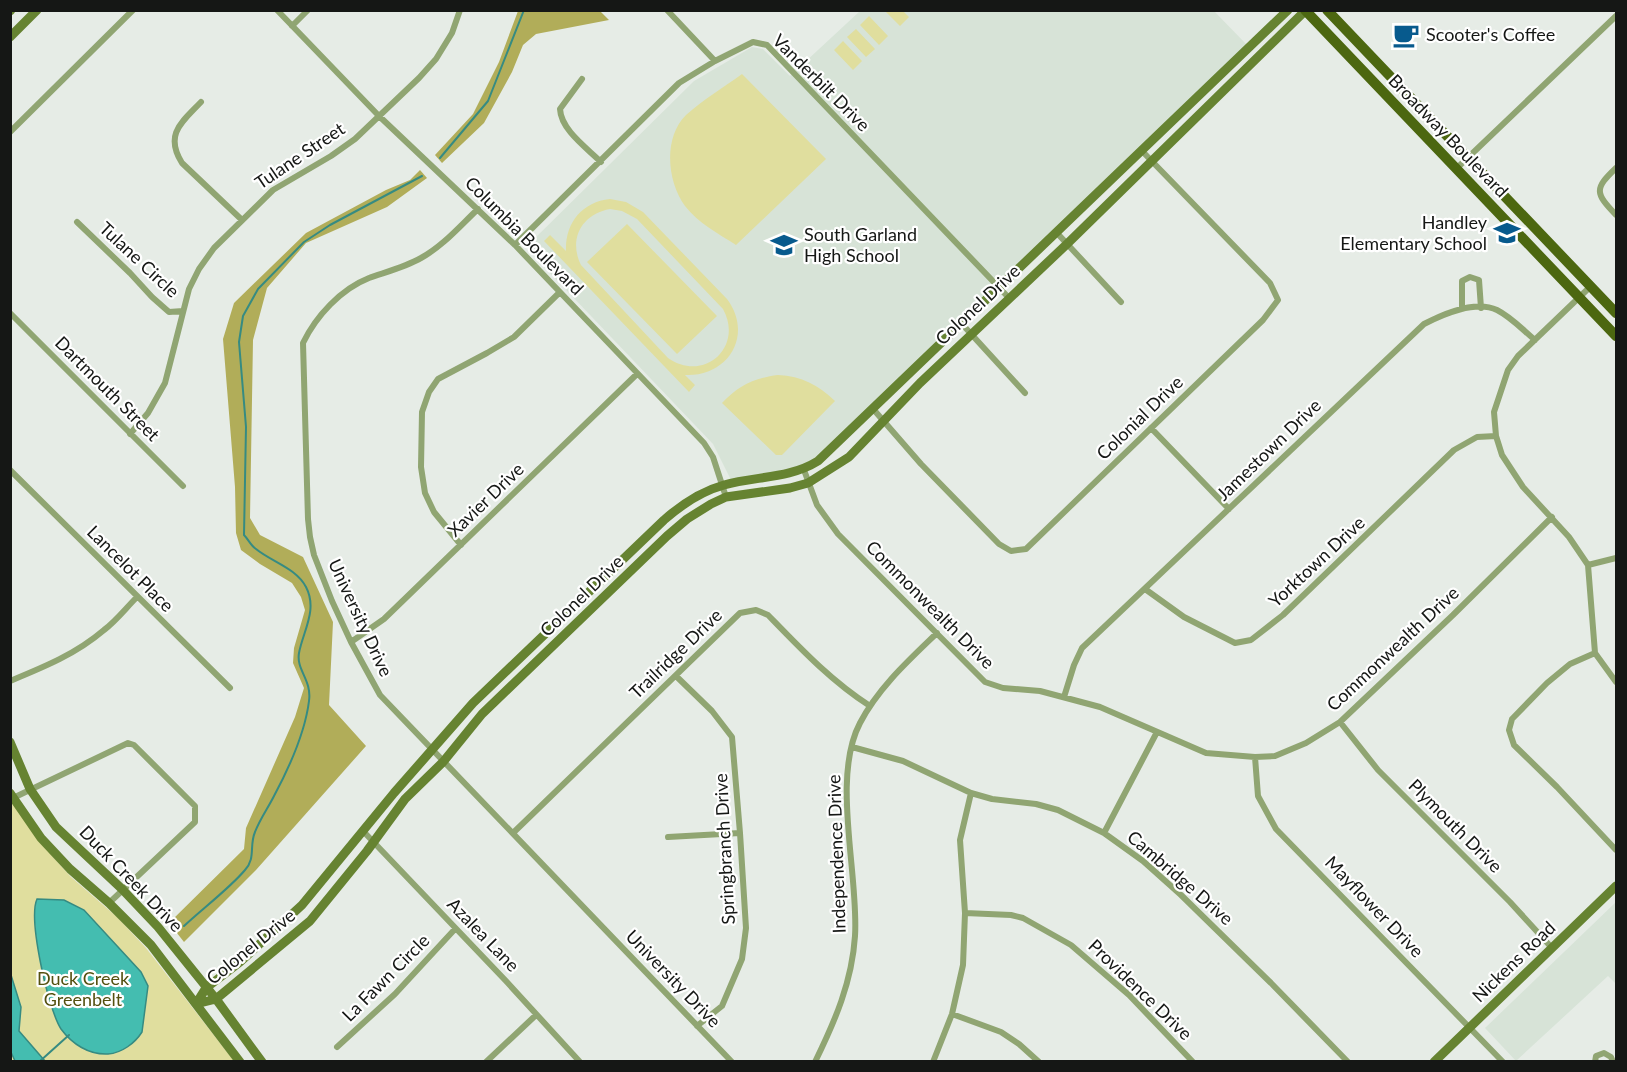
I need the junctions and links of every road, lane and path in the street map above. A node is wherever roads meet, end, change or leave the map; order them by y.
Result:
1 (37, 10) edge
2 (133, 10) edge
3 (277, 10) edge
4 (308, 10) edge
5 (460, 10) edge
6 (667, 10) edge
7 (1288, 10) edge
8 (1327, 10) edge
9 (1306, 11) edge
10 (1617, 16) edge
11 (292, 26) junction
12 (10, 37) edge
13 (715, 61) junction
14 (1389, 76) junction
15 (582, 79) dead end
16 (1377, 86) junction
17 (201, 102) dead end
18 (379, 116) junction
19 (10, 132) edge
20 (1142, 151) junction
21 (1468, 158) junction
22 (1152, 160) junction
23 (601, 162) junction
24 (1617, 168) edge
25 (1456, 169) junction
26 (478, 209) junction
27 (1617, 215) edge
28 (242, 220) junction
29 (77, 222) dead end
30 (1057, 233) junction
31 (1067, 244) junction
32 (515, 245) junction
33 (1591, 286) junction
34 (999, 287) junction
35 (560, 292) junction
36 (1580, 297) junction
37 (1010, 299) junction
38 (1121, 302) dead end
39 (1481, 308) junction
40 (1462, 309) junction
41 (183, 311) junction
42 (10, 313) edge
43 (1617, 313) edge
44 (962, 324) junction
45 (972, 334) junction
46 (1617, 336) edge
47 (1535, 340) junction
48 (637, 374) junction
49 (1025, 393) dead end
50 (874, 410) junction
51 (885, 422) junction
52 (1151, 428) junction
53 (130, 434) junction
54 (1496, 436) junction
55 (10, 470) edge
56 (804, 470) junction
57 (808, 483) junction
58 (723, 485) junction
59 (183, 486) dead end
60 (726, 497) junction
61 (1229, 509) junction
62 (1552, 518) junction
63 (461, 545) junction
64 (1617, 558) edge
65 (1588, 565) junction
66 (1145, 590) junction
67 (137, 597) junction
68 (937, 633) junction
69 (351, 642) junction
70 (1595, 653) junction
71 (676, 676) junction
72 (10, 681) edge
73 (1617, 682) edge
74 (230, 688) dead end
75 (1064, 697) junction
76 (870, 706) junction
77 (1340, 722) junction
78 (1157, 732) junction
79 (10, 742) edge
80 (852, 747) junction
81 (432, 750) junction
82 (1255, 756) junction
83 (442, 762) junction
84 (30, 789) junction
85 (971, 793) junction
86 (12, 795) edge
87 (363, 831) junction
88 (513, 833) junction
89 (740, 833) junction
90 (1104, 833) junction
91 (668, 837) dead end
92 (374, 842) junction
93 (1617, 850) edge
94 (1617, 886) edge
95 (122, 889) junction
96 (109, 903) junction
97 (964, 913) junction
98 (456, 929) junction
99 (1552, 948) junction
100 (206, 988) junction
101 (216, 999) junction
102 (196, 1004) junction
103 (952, 1014) junction
104 (536, 1015) junction
105 (697, 1026) junction
106 (1470, 1028) junction
107 (337, 1047) dead end
108 (240, 1062) edge
109 (262, 1062) edge
110 (486, 1062) edge
111 (579, 1062) edge
112 (732, 1062) edge
113 (815, 1062) edge
114 (933, 1062) edge
115 (1039, 1062) edge
116 (1193, 1062) edge
117 (1348, 1062) edge
118 (1434, 1062) edge
119 (1503, 1062) edge
120 (1595, 1062) edge
121 (1613, 1062) edge

1 - 12 street
2 - 19 street
3 - 11 street, Columbia Boulevard
4 - 11 street
5 - 18 street, Tulane Street
6 - 13 street
7 - 20 street, Colonel Drive
8 - 14 main road, Broadway Boulevard
9 - 16 main road, Broadway Boulevard
9 - 22 street, Colonel Drive
10 - 21 street
11 - 18 street, Columbia Boulevard
13 - 23 street, Vanderbilt Drive
13 - 34 street, Vanderbilt Drive
14 - 16 main road
14 - 21 main road, Broadway Boulevard
15 - 23 street
16 - 25 main road, Broadway Boulevard
17 - 28 street
18 - 26 street, Columbia Boulevard
18 - 28 street, Tulane Street
20 - 22 street, Colonial Drive
20 - 30 street, Colonel Drive
21 - 25 street
21 - 33 main road, Broadway Boulevard
22 - 31 street, Colonel Drive
22 - 52 street, Colonial Drive
23 - 32 street, Vanderbilt Drive
24 - 27 street
25 - 36 main road, Broadway Boulevard
26 - 32 street, Columbia Boulevard
26 - 69 street, University Drive
28 - 41 street, Tulane Street
29 - 41 street, Tulane Circle
30 - 31 street
30 - 34 street, Colonel Drive
31 - 37 street, Colonel Drive
31 - 38 street
32 - 35 street, Columbia Boulevard
33 - 36 street
33 - 43 main road, Broadway Boulevard
34 - 37 street, Vanderbilt Drive
34 - 44 street, Colonel Drive
35 - 48 street, Columbia Boulevard
35 - 63 street
36 - 46 main road, Broadway Boulevard
36 - 47 street
37 - 45 street, Colonel Drive
39 - 40 street, Jamestown Drive
39 - 40 street
39 - 47 street, Jamestown Drive
40 - 61 street, Jamestown Drive
41 - 53 street, Tulane Street
42 - 53 street, Dartmouth Street
44 - 45 street
44 - 50 street, Colonel Drive
45 - 49 street
45 - 51 street, Colonel Drive
47 - 54 street
48 - 58 street, Columbia Boulevard
48 - 63 street, Xavier Drive
50 - 51 street, Colonial Drive
50 - 56 street, Colonel Drive
51 - 52 street, Colonial Drive
51 - 57 street, Colonel Drive
52 - 61 street
53 - 59 street, Dartmouth Street
54 - 62 street
54 - 66 street, Yorktown Drive
55 - 67 street, Lancelot Place
56 - 57 street, Commonwealth Drive
56 - 58 street, Colonel Drive
57 - 60 street, Colonel Drive
57 - 68 street, Commonwealth Drive
58 - 60 street, Columbia Boulevard
58 - 81 street, Colonel Drive
60 - 83 street, Colonel Drive
61 - 66 street, Jamestown Drive
62 - 65 street
62 - 77 street, Commonwealth Drive
63 - 69 street, Xavier Drive
64 - 65 street
65 - 70 street
66 - 75 street, Jamestown Drive
67 - 72 street
67 - 74 street, Lancelot Place
68 - 75 street, Commonwealth Drive
68 - 76 street, Independence Drive
69 - 81 street, University Drive
70 - 73 street
70 - 93 street
71 - 76 street, Trailridge Drive
71 - 88 street, Trailridge Drive
71 - 89 street, Springbranch Drive
75 - 78 street, Commonwealth Drive
76 - 80 street, Independence Drive
77 - 82 street, Commonwealth Drive
77 - 99 street, Plymouth Drive
78 - 82 street, Commonwealth Drive
78 - 90 street
79 - 84 street, Duck Creek Drive
80 - 85 street, Cambridge Drive
80 - 113 street, Independence Drive
81 - 83 street, University Drive
81 - 87 street, Colonel Drive
82 - 106 street, Mayflower Drive
83 - 88 street, University Drive
83 - 92 street, Colonel Drive
84 - 86 street
84 - 95 street, Duck Creek Drive
84 - 95 street
85 - 90 street, Cambridge Drive
85 - 97 street
86 - 96 street, Duck Creek Drive
87 - 92 street, Azalea Lane
87 - 100 street, Colonel Drive
88 - 105 street, University Drive
89 - 91 street
89 - 105 street, Springbranch Drive
90 - 117 street, Cambridge Drive
92 - 98 street, Azalea Lane
92 - 101 street, Colonel Drive
94 - 99 street, Nickens Road
95 - 96 street
95 - 100 street, Duck Creek Drive
96 - 102 street, Duck Creek Drive
97 - 103 street
97 - 116 street, Providence Drive
98 - 104 street, Azalea Lane
98 - 107 street, La Fawn Circle
99 - 106 street, Nickens Road
100 - 101 street, Duck Creek Drive
100 - 102 street, Colonel Drive
101 - 102 street, Colonel Drive
101 - 109 street, Duck Creek Drive
102 - 108 street, Duck Creek Drive
103 - 114 street
103 - 115 street
104 - 110 street
104 - 111 street, Azalea Lane
105 - 112 street, University Drive
106 - 118 street, Nickens Road
106 - 119 street, Mayflower Drive
120 - 121 street

